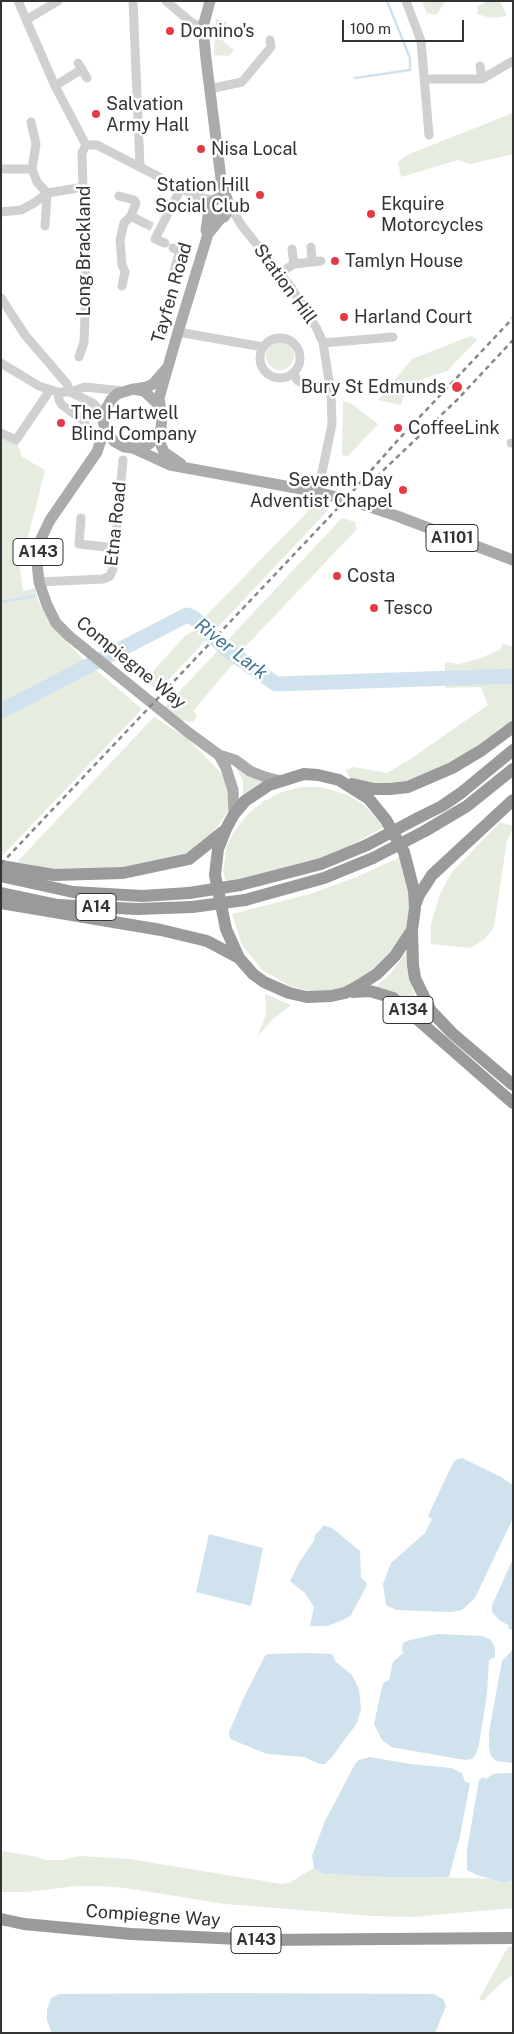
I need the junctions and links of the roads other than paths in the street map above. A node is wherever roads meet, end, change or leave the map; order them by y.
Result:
1 (18, 1) edge
2 (58, 1) edge
3 (133, 1) edge
4 (166, 1) edge
5 (210, 1) edge
6 (406, 1) edge
7 (26, 20) junction
8 (203, 27) junction
9 (270, 40) dead end
10 (513, 61) edge
11 (480, 66) dead end
12 (87, 78) dead end
13 (424, 79) junction
14 (482, 79) junction
15 (55, 86) junction
16 (209, 90) junction
17 (31, 122) dead end
18 (429, 135) dead end
19 (86, 145) junction
20 (140, 166) junction
21 (1, 169) edge
22 (32, 169) junction
23 (221, 179) junction
24 (84, 187) junction
25 (181, 188) junction
26 (46, 193) junction
27 (119, 196) dead end
28 (228, 204) junction
29 (212, 205) junction
30 (1, 212) edge
31 (131, 216) junction
32 (222, 218) junction
33 (45, 226) dead end
34 (242, 226) junction
35 (152, 227) junction
36 (208, 234) junction
37 (311, 247) dead end
38 (292, 249) dead end
39 (294, 264) junction
40 (173, 274) dead end
41 (280, 274) junction
42 (122, 286) dead end
43 (1, 298) edge
44 (178, 332) junction
45 (393, 336) dead end
46 (323, 343) junction
47 (263, 347) junction
48 (79, 357) dead end
49 (171, 362) junction
50 (1, 363) edge
51 (293, 373) junction
52 (129, 390) junction
53 (54, 391) junction
54 (70, 392) junction
55 (331, 393) junction
56 (160, 406) junction
57 (103, 414) junction
58 (85, 422) dead end
59 (104, 428) junction
60 (1, 433) edge
61 (157, 436) junction
62 (128, 448) junction
63 (97, 452) junction
64 (123, 460) dead end
65 (185, 467) junction
66 (318, 492) junction
67 (81, 518) dead end
68 (115, 548) junction
69 (513, 560) edge
70 (39, 582) junction
71 (513, 727) edge
72 (513, 750) edge
73 (219, 755) junction
74 (513, 769) edge
75 (281, 781) junction
76 (342, 781) junction
77 (513, 800) edge
78 (234, 814) junction
79 (226, 829) junction
80 (1, 866) edge
81 (1, 876) edge
82 (1, 892) edge
83 (1, 903) edge
84 (415, 908) junction
85 (412, 930) junction
86 (239, 958) junction
87 (345, 993) junction
88 (513, 1085) edge
89 (513, 1104) edge
90 (1, 1919) edge
91 (513, 1938) edge

1 - 7 street
2 - 7 street
3 - 20 street
4 - 8 street
5 - 8 main road, Tayfen Road
6 - 13 street
7 - 15 street
8 - 16 main road, Tayfen Road
9 - 16 street
10 - 14 street
11 - 14 street
12 - 15 street
13 - 14 street
13 - 18 street
15 - 19 street
16 - 23 main road, Tayfen Road
17 - 22 street
19 - 20 street
19 - 24 street, Long Brackland
20 - 25 street
21 - 22 street
22 - 26 street
23 - 28 main road, Tayfen Road
23 - 29 main road, Tayfen Road
24 - 26 street
24 - 48 street, Long Brackland
25 - 29 street
25 - 35 street
26 - 30 street
26 - 33 street
27 - 31 street
28 - 29 main road
28 - 32 main road
28 - 34 street, Station Hill
29 - 32 main road
29 - 36 main road, Tayfen Road
31 - 35 street
31 - 42 street
32 - 34 street, Station Hill
32 - 36 main road, Tayfen Road
34 - 41 street, Station Hill
35 - 40 street
36 - 44 main road, Tayfen Road
37 - 39 street
38 - 39 street
39 - 41 street
41 - 46 street, Station Hill
43 - 54 street
44 - 47 street
44 - 49 main road, Tayfen Road
45 - 46 street
46 - 55 street, Station Hill
47 - 51 street
47 - 51 street
49 - 52 main road
49 - 56 main road, Tayfen Road
50 - 53 street
51 - 55 street
52 - 54 street
52 - 56 main road
52 - 57 main road
53 - 54 street
53 - 58 street
53 - 60 street
54 - 57 street
55 - 66 street, Station Hill
56 - 61 main road
57 - 59 main road
59 - 62 main road
59 - 63 main road, Compiegne Way / A143
61 - 62 main road
61 - 65 main road, A1101
62 - 63 main road
62 - 65 main road, A1101
63 - 70 main road, Compiegne Way / A143
64 - 68 street, Etna Road
65 - 66 main road, A1101
66 - 69 main road, A1101
67 - 68 street
68 - 70 street, Etna Road
70 - 73 main road, Compiegne Way / A143
71 - 76 highway
72 - 81 highway, A14, bridge
73 - 75 main road, Compiegne Way / A143
73 - 78 main road, Compiegne Way / A143
74 - 82 highway, A14, bridge
75 - 76 highway
75 - 78 highway
76 - 84 highway
77 - 84 highway
78 - 79 highway
79 - 80 highway, A14
79 - 86 highway
83 - 86 highway, A14
84 - 85 highway
85 - 87 highway
85 - 88 highway, A134
86 - 87 highway
87 - 89 highway, A134
90 - 91 highway, Compiegne Way / A143

